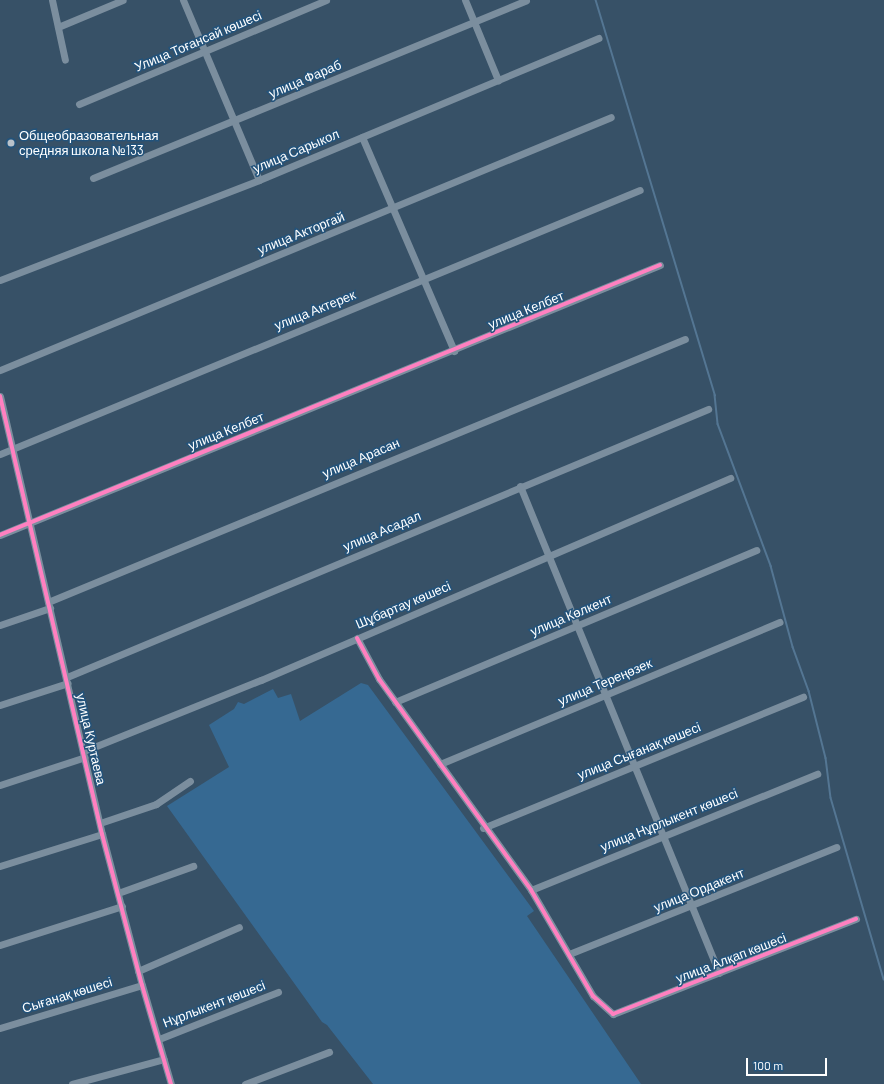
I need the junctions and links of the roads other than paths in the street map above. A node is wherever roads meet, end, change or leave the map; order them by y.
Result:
1 (52, 0) edge
2 (123, 0) edge
3 (183, 0) edge
4 (326, 0) edge
5 (465, 0) edge
6 (526, 0) edge
7 (474, 22) junction
8 (58, 27) junction
9 (598, 38) dead end
10 (205, 50) junction
11 (66, 60) dead end
12 (498, 80) junction
13 (79, 104) dead end
14 (611, 117) dead end
15 (234, 121) junction
16 (362, 137) junction
17 (93, 178) dead end
18 (259, 180) junction
19 (640, 190) dead end
20 (392, 209) junction
21 (660, 266) dead end
22 (423, 279) junction
23 (0, 280) edge
24 (685, 339) dead end
25 (454, 350) junction
26 (0, 370) edge
27 (0, 396) edge
28 (708, 410) dead end
29 (12, 448) junction
30 (0, 454) edge
31 (730, 478) dead end
32 (520, 486) junction
33 (31, 524) junction
34 (0, 535) edge
35 (756, 550) dead end
36 (547, 555) junction
37 (49, 605) junction
38 (779, 622) dead end
39 (0, 625) edge
40 (576, 626) junction
41 (357, 638) junction
42 (67, 680) junction
43 (604, 696) junction
44 (803, 697) dead end
45 (395, 702) junction
46 (0, 705) edge
47 (85, 754) junction
48 (440, 764) junction
49 (633, 766) junction
50 (817, 774) dead end
51 (190, 781) dead end
52 (0, 785) edge
53 (100, 823) junction
54 (483, 828) junction
55 (102, 834) junction
56 (662, 835) junction
57 (836, 847) dead end
58 (0, 866) edge
59 (193, 866) dead end
60 (531, 890) junction
61 (118, 893) junction
62 (122, 906) junction
63 (692, 906) junction
64 (856, 920) dead end
65 (239, 927) dead end
66 (0, 945) edge
67 (569, 954) junction
68 (138, 970) junction
69 (719, 973) junction
70 (142, 985) junction
71 (278, 992) dead end
72 (0, 1028) edge
73 (158, 1039) junction
74 (329, 1052) dead end
75 (164, 1059) junction
76 (72, 1084) edge
77 (171, 1084) edge
78 (245, 1084) edge

1 - 8 street
2 - 8 street
3 - 10 street
4 - 10 street, Улица Тоғансай көшесі
5 - 7 street
6 - 7 street, улица Фараб
7 - 12 street
7 - 15 street, улица Фараб
8 - 11 street
9 - 12 street, улица Сарыкол
10 - 13 street, Улица Тоғансай көшесі
10 - 15 street
12 - 16 street, улица Сарыкол
14 - 20 street, улица Акторгай
15 - 17 street, улица Фараб
15 - 18 street
16 - 18 street, улица Сарыкол
16 - 20 street
18 - 23 street, улица Сарыкол
19 - 22 street, улица Актерек
20 - 22 street
20 - 26 street, улица Акторгай
21 - 25 street, улица Келбет
22 - 25 street
22 - 29 street, улица Актерек
24 - 37 street, улица Арасан
25 - 33 street, улица Келбет
27 - 29 street, улица Куртаева
28 - 32 street, улица Асадал
29 - 30 street, улица Актерек
29 - 33 street, улица Куртаева
31 - 36 street, Шұбартау көшесі
32 - 36 street
32 - 42 street, улица Асадал
33 - 34 street, улица Келбет
33 - 37 street, улица Куртаева
35 - 40 street, улица Көлкент
36 - 40 street
36 - 41 street, Шұбартау көшесі
37 - 39 street, улица Арасан
37 - 42 street, улица Куртаева
38 - 43 street, улица Тереңөзек
40 - 43 street
40 - 45 street, улица Көлкент
41 - 45 street
41 - 47 street, Шұбартау көшесі
42 - 46 street, улица Асадал
42 - 47 street, улица Куртаева
43 - 48 street, улица Тереңөзек
43 - 49 street
44 - 49 street, улица Сығанақ көшесі
45 - 48 street
47 - 52 street, Шұбартау көшесі
47 - 53 street, улица Куртаева
48 - 54 street
49 - 54 street, улица Сығанақ көшесі
49 - 56 street
50 - 56 street, улица Нұрлыкент көшесі
51 - 53 street
53 - 55 street, улица Куртаева
54 - 60 street
55 - 58 street
55 - 61 street, улица Куртаева
56 - 60 street, улица Нұрлыкент көшесі
56 - 63 street
57 - 63 street, улица Ордакент
59 - 61 street
60 - 67 street
61 - 62 street, улица Куртаева
62 - 66 street
62 - 68 street, улица Куртаева
63 - 67 street, улица Ордакент
63 - 69 street
64 - 69 street, улица Алқап көшесі
65 - 68 street
67 - 69 street, улица Алқап көшесі
68 - 70 street, улица Куртаева
70 - 72 street, Сығанақ көшесі
70 - 73 street, улица Куртаева
71 - 73 street, Нұрлыкент көшесі
73 - 75 street, улица Куртаева
74 - 78 street
75 - 76 street
75 - 77 street, улица Куртаева

